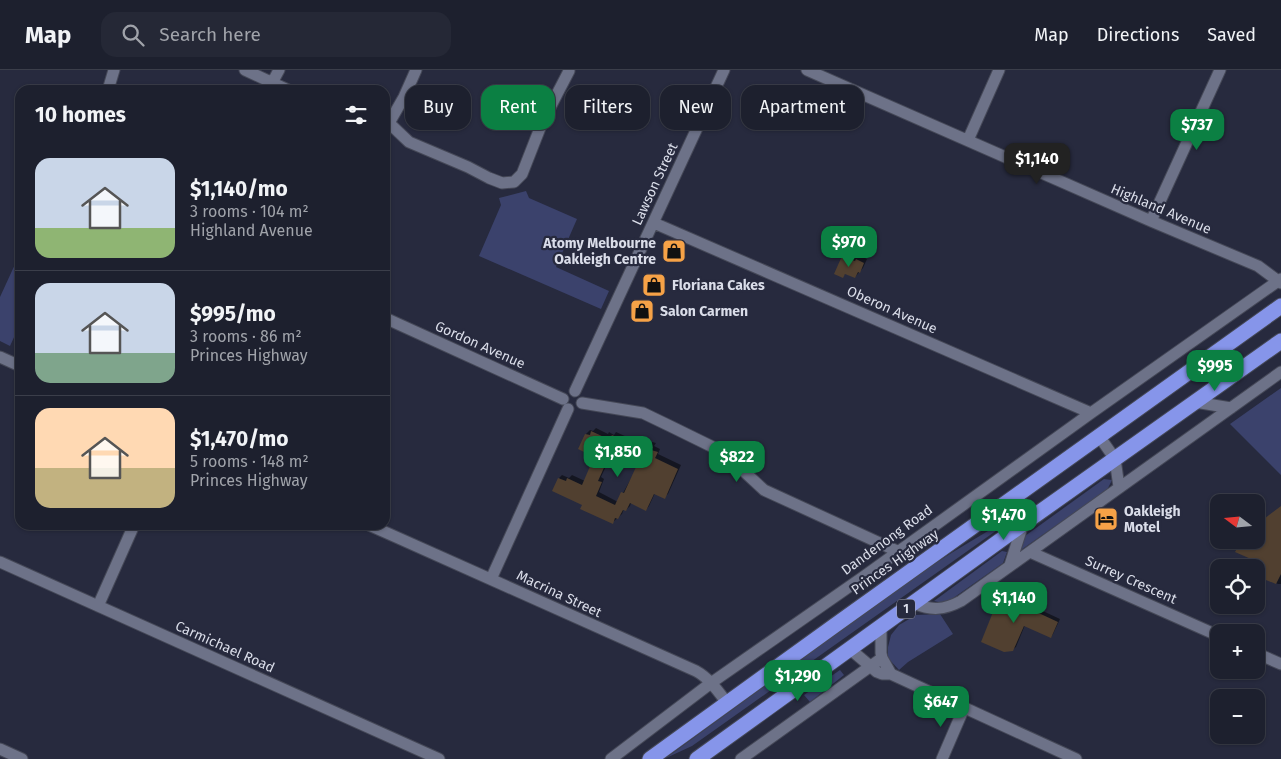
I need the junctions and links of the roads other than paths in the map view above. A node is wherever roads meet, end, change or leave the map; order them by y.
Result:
1 (114, 70) edge
2 (245, 70) edge
3 (279, 70) edge
4 (416, 70) edge
5 (724, 70) edge
6 (807, 70) edge
7 (999, 70) edge
8 (1220, 70) edge
9 (569, 71) dead end
10 (272, 83) junction
11 (110, 85) edge
12 (277, 85) edge
13 (390, 118) edge
14 (390, 126) edge
15 (968, 140) junction
16 (1150, 221) junction
17 (654, 222) junction
18 (1280, 281) edge
19 (1281, 306) edge
20 (390, 320) edge
21 (1281, 341) edge
22 (0, 357) edge
23 (15, 364) edge
24 (1281, 372) edge
25 (576, 391) junction
26 (1195, 402) junction
27 (582, 403) junction
28 (565, 404) junction
29 (1231, 408) junction
30 (1091, 413) junction
31 (1098, 436) junction
32 (1115, 459) junction
33 (1119, 487) junction
34 (1023, 524) junction
35 (132, 530) edge
36 (380, 530) edge
37 (898, 551) junction
38 (1030, 552) junction
39 (0, 562) edge
40 (1010, 565) junction
41 (491, 579) junction
42 (914, 603) junction
43 (98, 606) junction
44 (881, 627) junction
45 (1210, 632) edge
46 (850, 649) junction
47 (1265, 657) edge
48 (882, 658) junction
49 (1281, 664) edge
50 (870, 667) junction
51 (891, 674) junction
52 (711, 683) junction
53 (728, 703) junction
54 (964, 708) junction
55 (0, 749) edge
56 (22, 759) edge
57 (439, 759) edge
58 (611, 759) edge
59 (650, 759) edge
60 (697, 759) edge
61 (741, 759) edge
62 (942, 759) edge
63 (1076, 759) edge

1 - 11 street
2 - 10 street
3 - 10 street
4 - 13 street
5 - 17 street, Lawson Street
6 - 15 street, Highland Avenue
7 - 15 street
8 - 16 street
9 - 14 street
10 - 12 street
15 - 16 street, Highland Avenue
16 - 18 street, Highland Avenue
17 - 25 street, Lawson Street
17 - 30 street, Oberon Avenue
18 - 30 street, Dandenong Road
19 - 31 highway, Princes Highway / 1
20 - 28 street, Gordon Avenue
21 - 26 highway, 1
22 - 23 street
24 - 29 street
25 - 27 street
25 - 28 street
26 - 29 street
26 - 32 highway, 1
27 - 28 street
27 - 37 street
28 - 41 street
29 - 33 street
30 - 37 street, Dandenong Road
31 - 32 street
31 - 53 highway, Princes Highway / 1
32 - 33 street
32 - 34 highway, 1
33 - 38 street
34 - 40 street
34 - 42 highway, 1
35 - 43 street
36 - 41 street, Macrina Street
37 - 52 street, Dandenong Road
38 - 40 street
38 - 45 street, Surrey Crescent
39 - 43 street, Carmichael Road
40 - 42 street
41 - 52 street, Macrina Street
42 - 44 highway, 1
43 - 57 street, Carmichael Road
44 - 46 highway, 1
44 - 48 street
46 - 50 street
46 - 60 highway, 1
47 - 49 street
48 - 50 street
48 - 51 street
50 - 51 street
50 - 61 street
51 - 54 street
52 - 53 street, Macrina Street
52 - 58 street, Dandenong Road
53 - 59 highway, Princes Highway / 1
54 - 62 street
54 - 63 street
55 - 56 street

